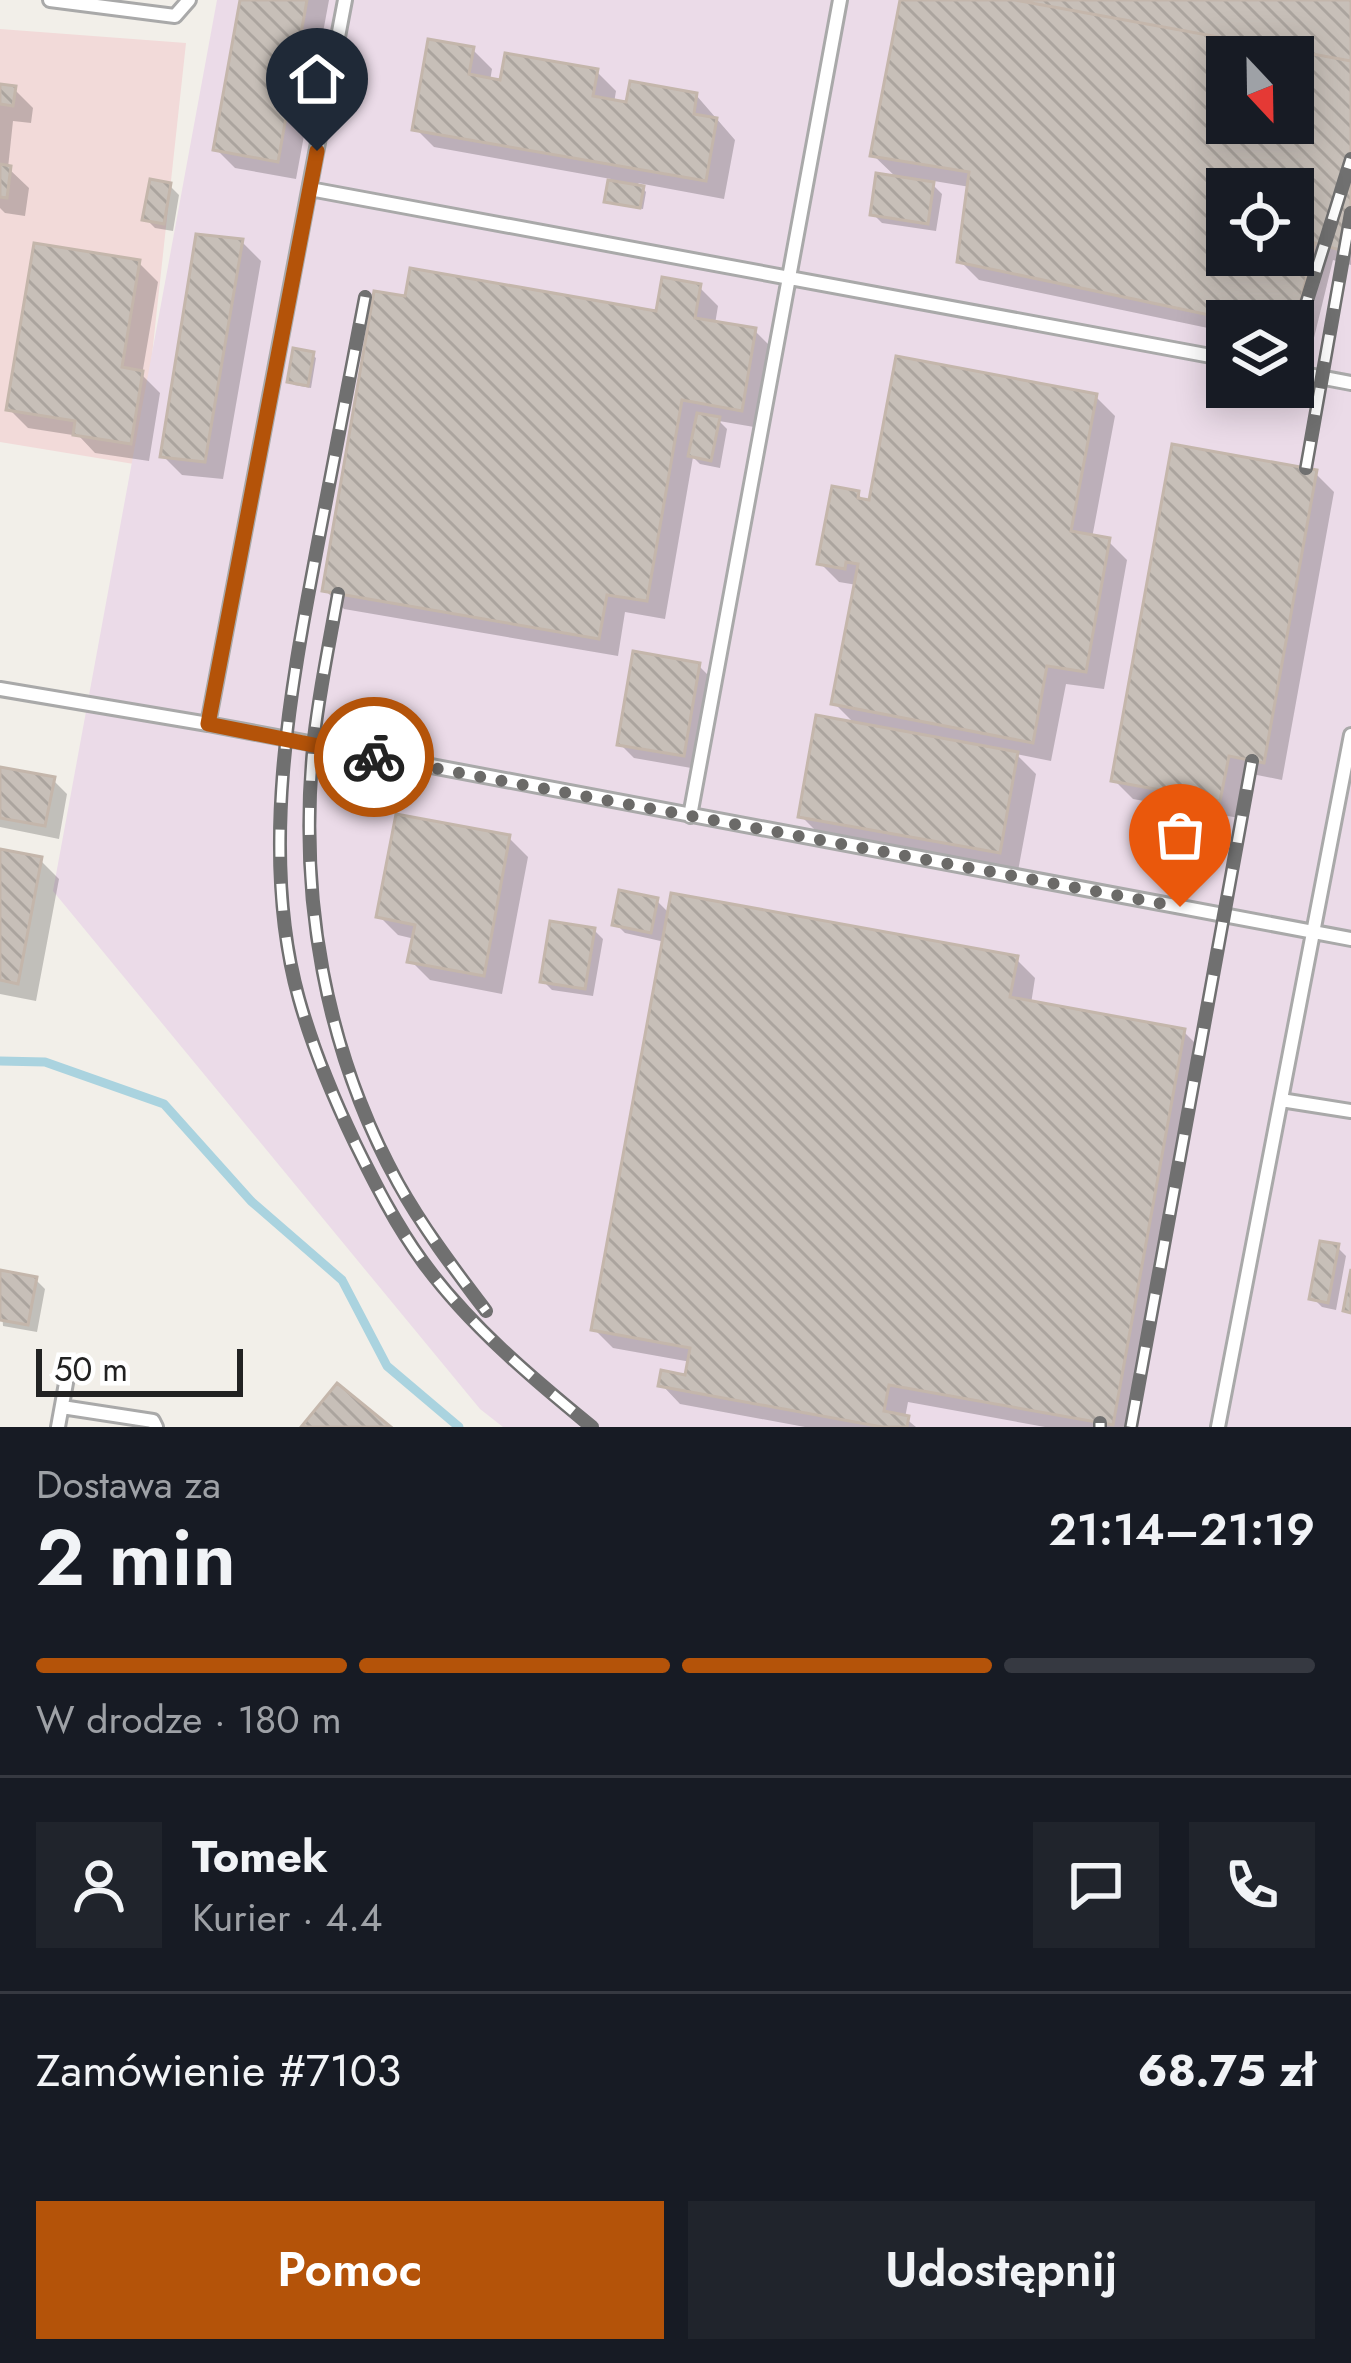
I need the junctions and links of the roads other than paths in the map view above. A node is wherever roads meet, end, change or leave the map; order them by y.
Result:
1 (50, 0) edge
2 (189, 0) edge
3 (345, 0) edge
4 (841, 0) edge
5 (310, 189) junction
6 (790, 276) junction
7 (1206, 355) edge
8 (1314, 376) edge
9 (1351, 383) edge
10 (0, 689) edge
11 (208, 724) junction
12 (1351, 735) edge
13 (690, 816) junction
14 (1313, 932) junction
15 (1351, 939) edge
16 (1281, 1100) junction
17 (1351, 1111) edge
18 (67, 1383) dead end
19 (62, 1407) junction
20 (58, 1427) edge
21 (156, 1427) edge
22 (1218, 1427) edge

1 - 2 lane
3 - 5 lane
4 - 6 lane
5 - 6 lane
5 - 11 lane
6 - 7 lane
6 - 13 lane
8 - 9 lane
10 - 11 lane
11 - 13 lane
12 - 14 lane
13 - 14 lane
14 - 15 lane
14 - 16 lane
16 - 17 lane
16 - 22 lane
18 - 19 lane
19 - 20 lane
19 - 21 lane

